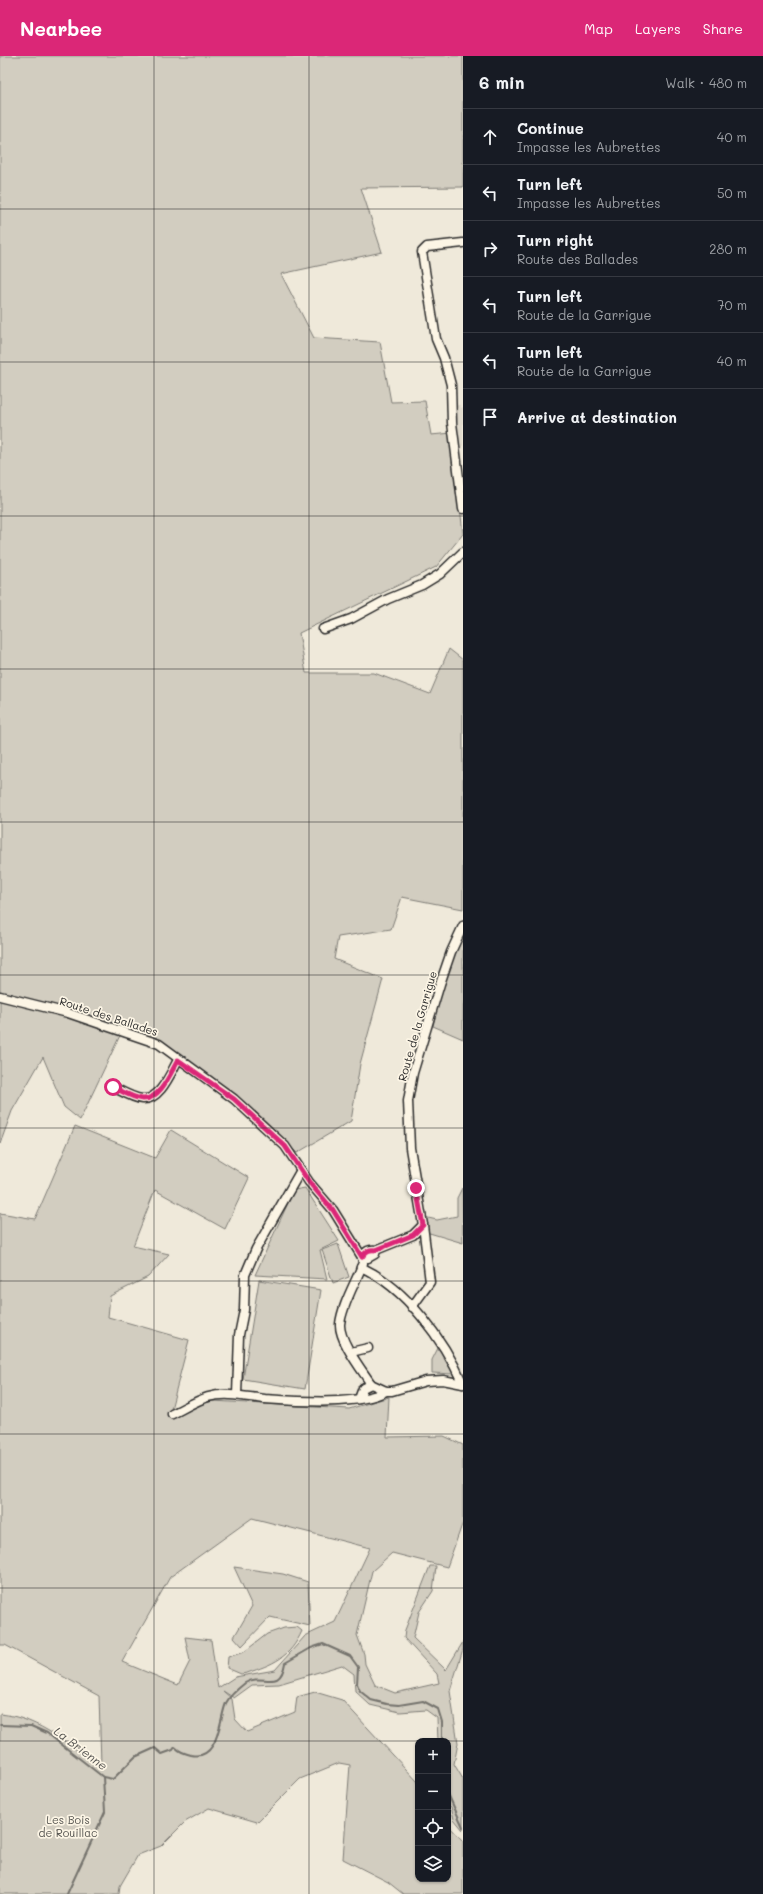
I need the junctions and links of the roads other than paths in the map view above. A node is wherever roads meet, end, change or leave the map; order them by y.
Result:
1 (463, 243) edge
2 (463, 508) edge
3 (463, 552) edge
4 (323, 629) dead end
5 (463, 926) edge
6 (0, 996) edge
7 (178, 1060) junction
8 (113, 1087) dead end
9 (301, 1170) junction
10 (309, 1182) junction
11 (292, 1187) junction
12 (423, 1225) junction
13 (362, 1257) junction
14 (361, 1267) junction
15 (412, 1308) junction
16 (368, 1348) dead end
17 (351, 1352) junction
18 (371, 1384) junction
19 (463, 1384) edge
20 (386, 1391) junction
21 (237, 1394) junction
22 (359, 1399) junction
23 (172, 1414) dead end

1 - 2 street
3 - 4 street
5 - 12 street, Route de la Garrigue
6 - 7 street, Route des Ballades
7 - 8 street
7 - 9 street, Route des Ballades
9 - 10 street, Route des Ballades
9 - 11 street
10 - 11 street
10 - 13 street, Route des Ballades
11 - 21 street
12 - 13 street
12 - 15 street, Route de la Garrigue
13 - 14 street
14 - 15 street
14 - 17 street
15 - 19 street
16 - 17 street
17 - 18 street
18 - 20 street
18 - 22 street
19 - 20 street
20 - 22 street
21 - 22 street
21 - 23 street

